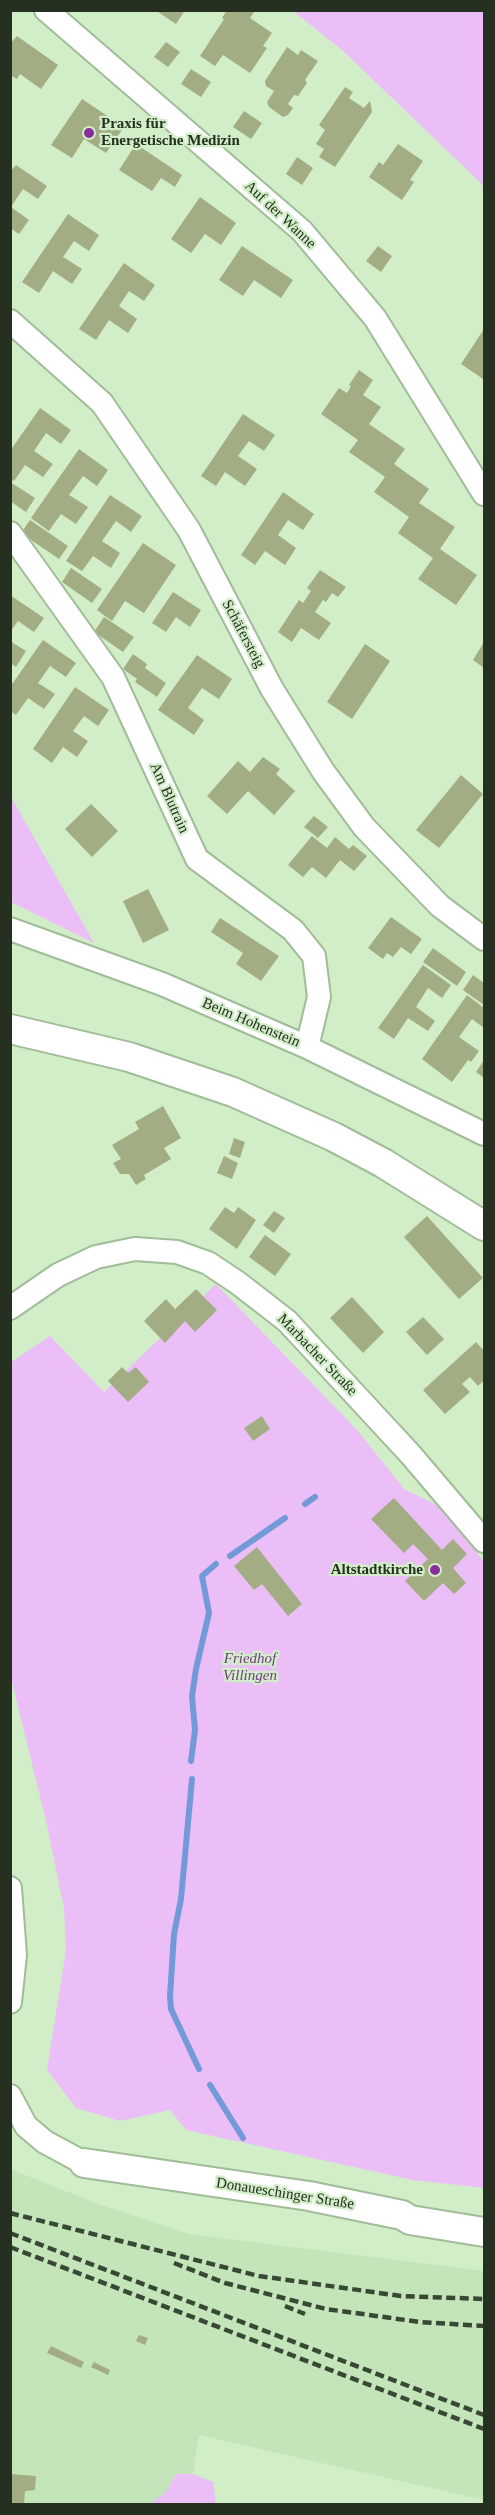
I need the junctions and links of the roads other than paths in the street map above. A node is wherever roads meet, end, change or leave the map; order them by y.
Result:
1 (46, 10) edge
2 (10, 321) edge
3 (484, 494) edge
4 (10, 533) edge
5 (10, 929) edge
6 (484, 939) edge
7 (10, 1029) edge
8 (307, 1047) junction
9 (484, 1134) edge
10 (484, 1226) edge
11 (10, 1308) edge
12 (484, 1541) edge
13 (10, 1888) edge
14 (10, 2002) edge
15 (10, 2096) edge
16 (84, 2163) joint
17 (484, 2232) edge

1 - 3 street, Auf der Wanne
2 - 6 street, Schäfersteig
4 - 8 street, Am Blutrain
5 - 8 street, Beim Hohenstein
7 - 10 main road
8 - 9 street, Beim Hohenstein
11 - 12 street, Marbacher Straße
13 - 14 street
15 - 16 street
16 - 17 main road, Donaueschinger Straße

